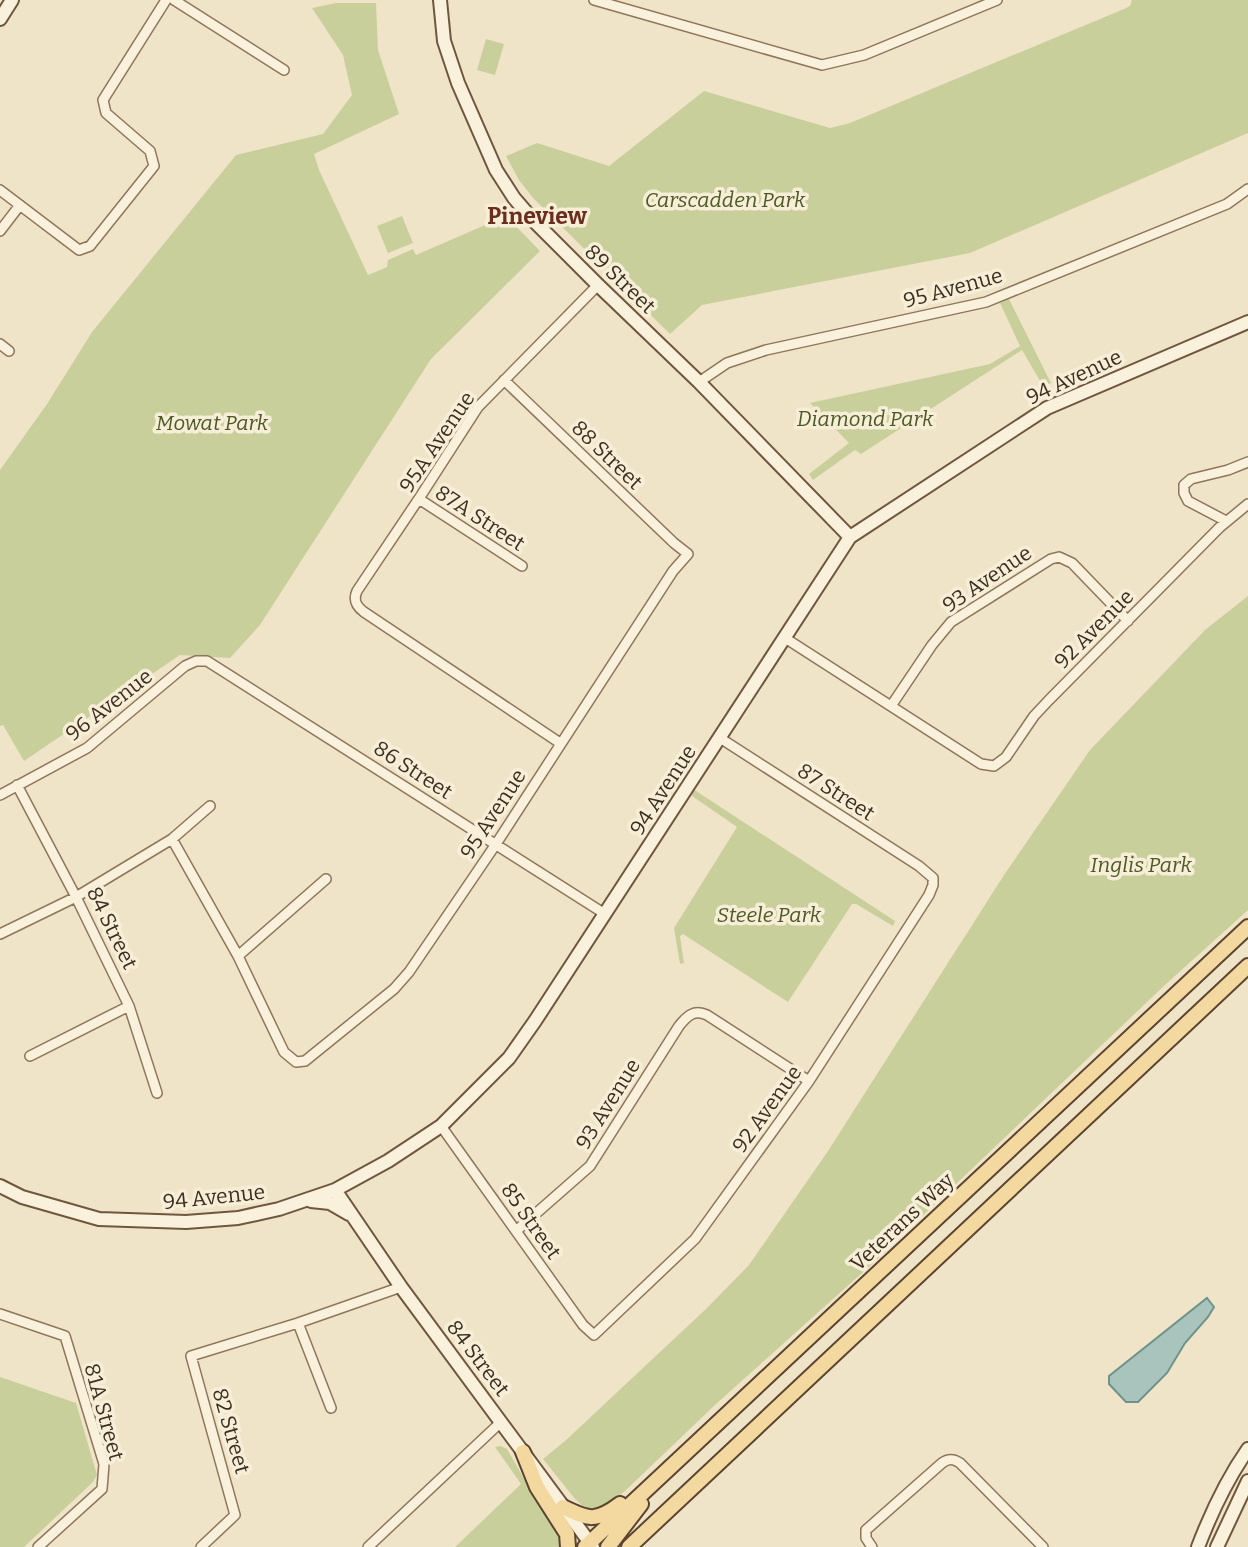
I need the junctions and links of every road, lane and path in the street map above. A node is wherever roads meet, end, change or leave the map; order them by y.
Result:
1 (12, 0) edge
2 (166, 0) edge
3 (174, 0) edge
4 (440, 0) edge
5 (594, 0) edge
6 (997, 0) edge
7 (0, 19) edge
8 (284, 71) dead end
9 (1248, 189) edge
10 (0, 190) edge
11 (20, 205) junction
12 (0, 231) edge
13 (598, 285) junction
14 (1248, 322) edge
15 (0, 344) edge
16 (9, 351) dead end
17 (504, 380) junction
18 (699, 382) junction
19 (1248, 462) edge
20 (419, 499) junction
21 (1248, 504) edge
22 (1226, 521) junction
23 (850, 537) junction
24 (688, 554) joint
25 (522, 566) dead end
26 (1128, 621) junction
27 (785, 638) junction
28 (200, 660) joint
29 (891, 706) junction
30 (720, 738) junction
31 (560, 743) junction
32 (18, 785) junction
33 (0, 795) edge
34 (210, 806) dead end
35 (172, 839) junction
36 (496, 844) junction
37 (933, 878) joint
38 (326, 879) dead end
39 (76, 897) junction
40 (605, 914) junction
41 (1248, 927) edge
42 (0, 934) edge
43 (238, 956) junction
44 (1248, 966) edge
45 (129, 1006) junction
46 (30, 1056) dead end
47 (809, 1081) junction
48 (157, 1093) dead end
49 (441, 1126) junction
50 (359, 1177) junction
51 (0, 1186) edge
52 (335, 1190) junction
53 (302, 1201) junction
54 (350, 1212) junction
55 (516, 1231) junction
56 (401, 1287) junction
57 (0, 1314) edge
58 (298, 1323) junction
59 (594, 1335) joint
60 (331, 1408) dead end
61 (501, 1422) junction
62 (1248, 1449) edge
63 (523, 1451) junction
64 (1248, 1480) edge
65 (653, 1485) junction
66 (641, 1496) junction
67 (564, 1507) junction
68 (646, 1531) junction
69 (589, 1546) edge
70 (38, 1547) edge
71 (201, 1547) edge
72 (368, 1547) edge
73 (568, 1547) edge
74 (608, 1547) edge
75 (629, 1547) edge
76 (639, 1547) edge
77 (872, 1547) edge
78 (1043, 1547) edge
79 (1198, 1547) edge
80 (1217, 1547) edge

1 - 7 street
2 - 11 street
3 - 8 street
4 - 13 street, 89 Street
5 - 6 street
9 - 18 street, 95 Avenue
10 - 11 street
11 - 12 street
13 - 17 street, 95A Avenue
13 - 18 street, 89 Street
14 - 23 street, 94 Avenue
15 - 16 street
17 - 20 street, 95A Avenue
17 - 24 street, 88 Street
18 - 23 street, 89 Street
19 - 22 street
20 - 25 street, 87A Street
20 - 31 street, 95A Avenue
21 - 22 street, 92 Avenue
22 - 26 street, 92 Avenue
23 - 27 street, 94 Avenue
24 - 31 street, 95 Avenue
26 - 29 street, 92 Avenue
26 - 29 street, 93 Avenue
27 - 29 street
27 - 30 street, 94 Avenue
28 - 32 street, 96 Avenue
28 - 36 street, 86 Street
30 - 37 street, 87 Street
30 - 40 street, 94 Avenue
31 - 36 street, 95 Avenue
32 - 33 street, 96 Avenue
32 - 39 street, 84 Street
34 - 35 street
35 - 39 street
35 - 43 street
36 - 40 street, 86 Street
36 - 43 street, 95 Avenue
37 - 47 street, 92 Avenue
38 - 43 street
39 - 42 street
39 - 45 street, 84 Street
40 - 49 street, 94 Avenue
41 - 65 main road, Veterans Way
44 - 68 main road
45 - 46 street
45 - 48 street, 84 Street
47 - 55 street, 93 Avenue
47 - 59 street, 92 Avenue
49 - 50 street, 94 Avenue
49 - 55 street, 85 Street
50 - 52 street, 94 Avenue
50 - 54 street
51 - 53 street, 94 Avenue
52 - 53 street, 94 Avenue
52 - 54 street, 84 Street
53 - 54 street
54 - 56 street, 84 Street
55 - 59 street, 85 Street
56 - 58 street
56 - 61 street, 84 Street
57 - 70 street, 81A Street
58 - 60 street
58 - 71 street, 82 Street
61 - 63 street, 84 Street
61 - 72 street
62 - 79 street
63 - 67 street, 84 Street
63 - 73 main road
64 - 80 street
65 - 66 main road, Veterans Way
65 - 74 main road
66 - 67 main road
66 - 69 main road, Veterans Way
67 - 69 street, 84 Street
68 - 75 main road
68 - 76 main road
77 - 78 street

